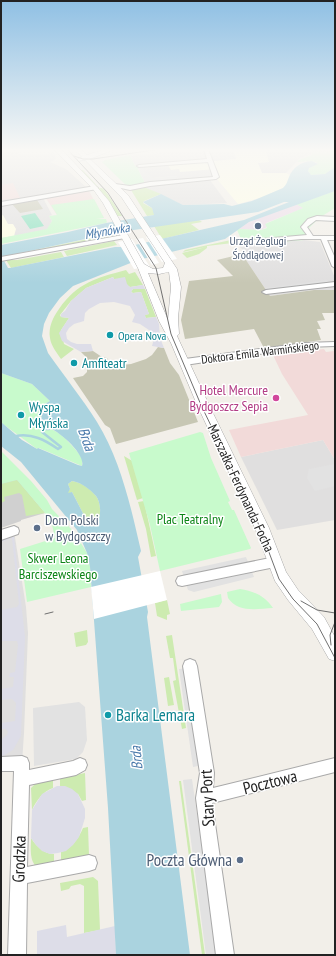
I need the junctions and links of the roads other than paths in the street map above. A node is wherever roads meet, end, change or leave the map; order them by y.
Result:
1 (62, 194) edge
2 (99, 194) edge
3 (122, 194) edge
4 (124, 194) edge
5 (125, 197) junction
6 (1, 204) edge
7 (335, 219) edge
8 (124, 237) junction
9 (311, 237) junction
10 (323, 238) junction
11 (335, 238) edge
12 (252, 242) dead end
13 (3, 259) edge
14 (168, 262) junction
15 (335, 266) edge
16 (141, 267) junction
17 (335, 284) edge
18 (266, 292) dead end
19 (176, 343) junction
20 (335, 344) edge
21 (184, 362) junction
22 (14, 531) dead end
23 (1, 535) edge
24 (274, 562) junction
25 (182, 581) dead end
26 (335, 653) edge
27 (190, 666) dead end
28 (1, 764) edge
29 (80, 765) dead end
30 (335, 765) edge
31 (22, 779) junction
32 (204, 798) junction
33 (89, 863) dead end
34 (18, 872) junction
35 (17, 955) edge
36 (225, 955) edge

1 - 6 street
2 - 8 street, Marszałka Ferdynanda Focha
3 - 5 street
4 - 5 street
5 - 14 street, Marszałka Ferdynanda Focha
7 - 9 street
8 - 13 street
8 - 16 street, Marszałka Ferdynanda Focha
9 - 10 street
9 - 12 street
10 - 11 street
10 - 15 street
14 - 16 street
14 - 19 street, Marszałka Ferdynanda Focha
16 - 19 street, Marszałka Ferdynanda Focha
17 - 18 street
19 - 21 street, Marszałka Ferdynanda Focha
20 - 21 street, Doktora Emila Warmińskiego
21 - 24 street, Marszałka Ferdynanda Focha
22 - 23 street
24 - 25 street
24 - 26 street, Marszałka Ferdynanda Focha
27 - 32 street, Stary Port
28 - 31 street, Grodzka
29 - 31 street
30 - 32 street, Pocztowa
31 - 34 street, Grodzka
32 - 36 street, Stary Port
33 - 34 street
34 - 35 street, Grodzka

